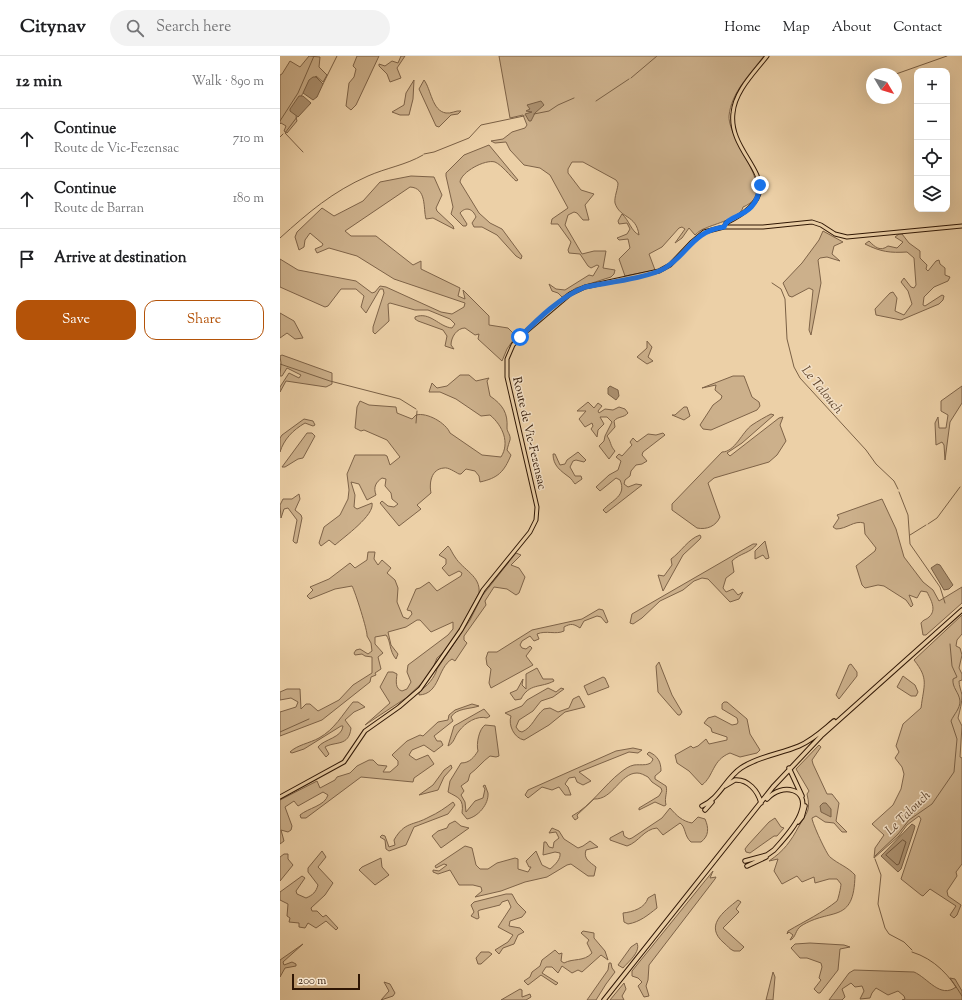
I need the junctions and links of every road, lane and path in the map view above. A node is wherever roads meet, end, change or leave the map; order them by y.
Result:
1 (767, 56) edge
2 (962, 226) edge
3 (724, 227) junction
4 (962, 610) edge
5 (848, 711) junction
6 (790, 768) junction
7 (280, 797) edge
8 (760, 804) junction
9 (702, 806) dead end
10 (705, 810) dead end
11 (745, 861) dead end
12 (747, 866) dead end
13 (604, 1000) edge

1 - 3 main road
2 - 3 main road, Route de Vic-Fezensac
3 - 7 main road, Route de Vic-Fezensac
4 - 5 highway
5 - 6 highway
5 - 9 highway
6 - 8 highway
6 - 12 highway
8 - 10 highway
8 - 11 highway
8 - 13 highway

